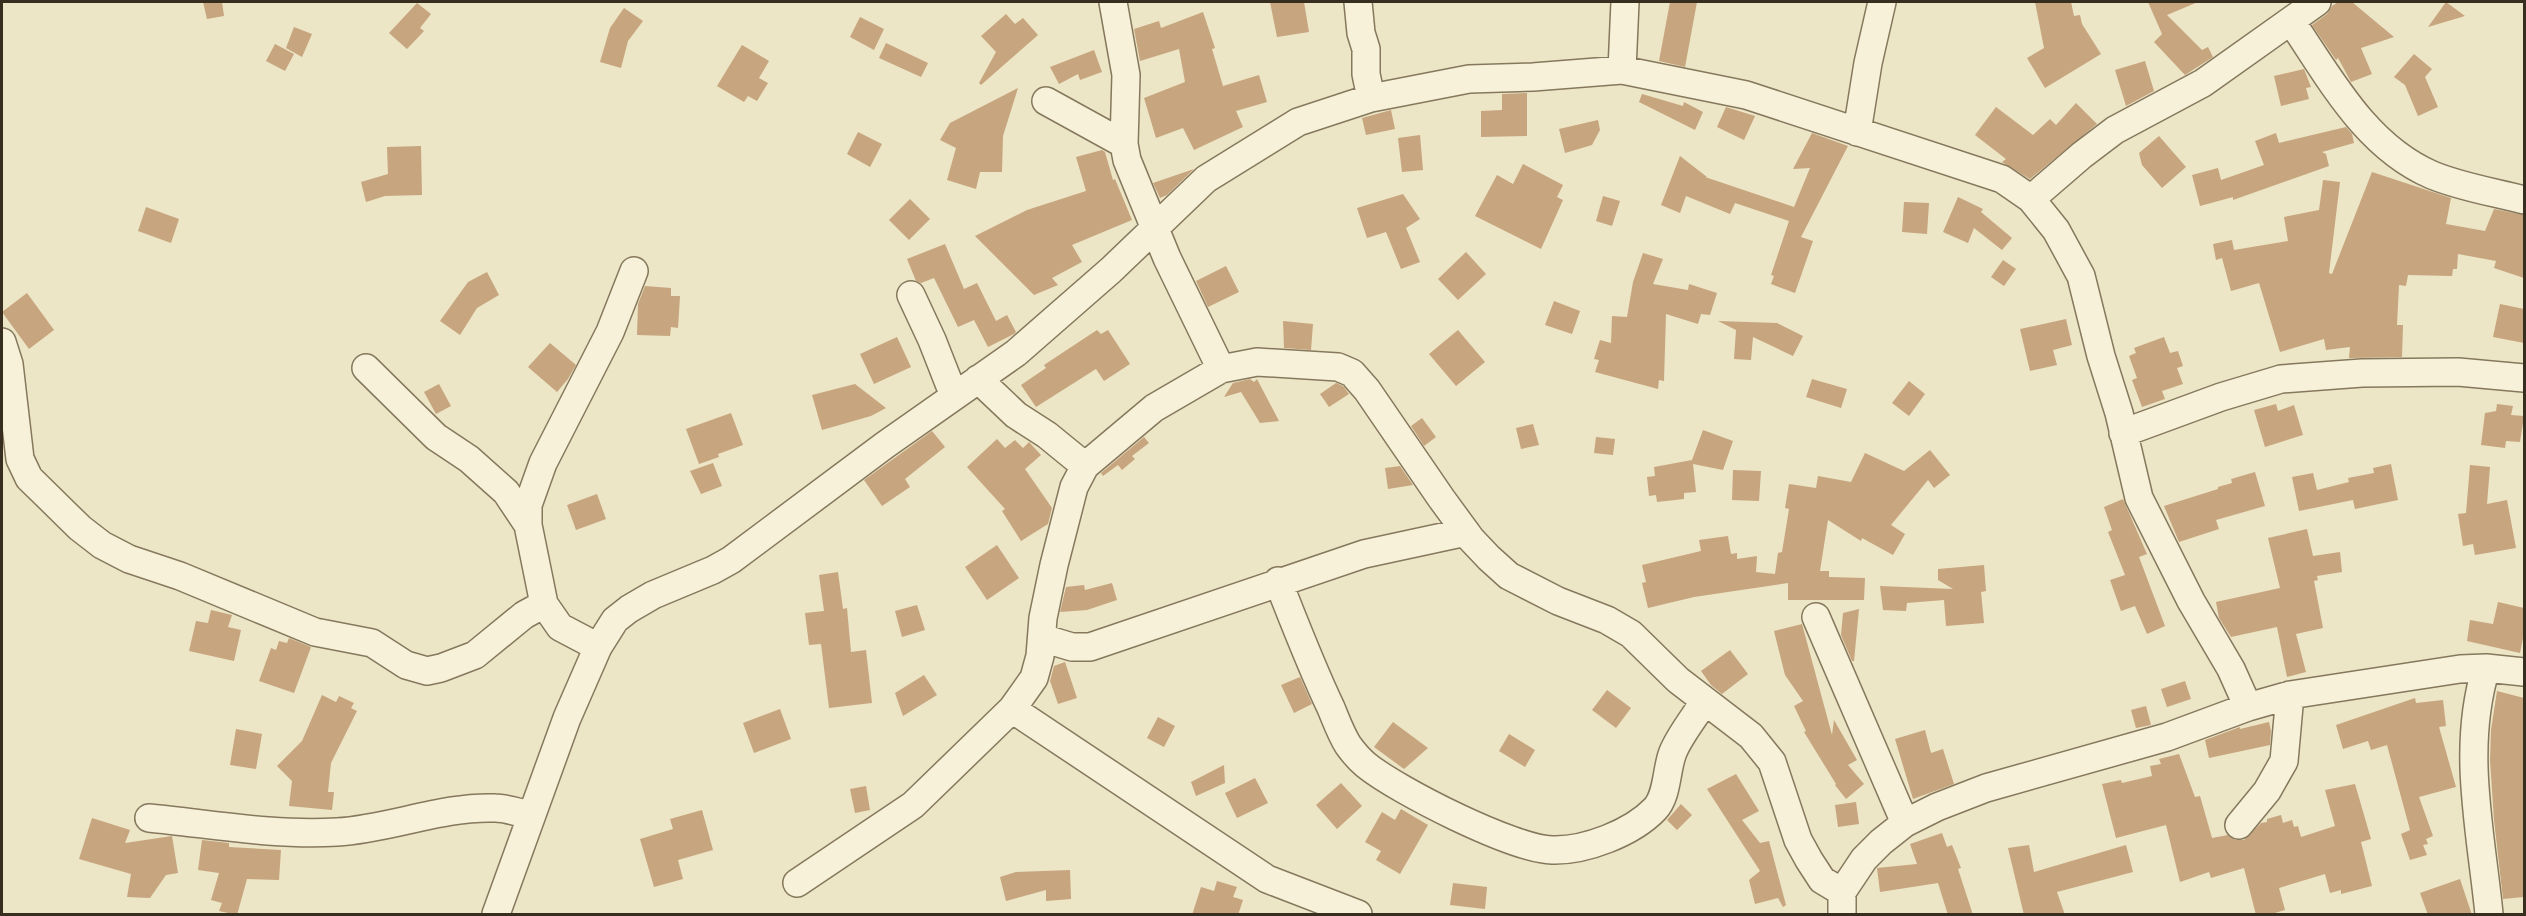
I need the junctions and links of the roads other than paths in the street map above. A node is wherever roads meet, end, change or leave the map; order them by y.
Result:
1 (1113, 2) edge
2 (1358, 2) edge
3 (1625, 2) edge
4 (1882, 2) edge
5 (2317, 2) edge
6 (2291, 21) junction
7 (1622, 70) junction
8 (1371, 98) junction
9 (1046, 101) dead end
10 (1857, 132) junction
11 (1124, 144) junction
12 (2031, 199) junction
13 (2524, 200) edge
14 (1155, 228) junction
15 (634, 271) dead end
16 (911, 295) dead end
17 (2, 342) edge
18 (366, 368) dead end
19 (1221, 369) junction
20 (2524, 378) edge
21 (978, 379) junction
22 (954, 396) junction
23 (2123, 433) junction
24 (1085, 466) junction
25 (528, 525) junction
26 (1466, 532) junction
27 (1278, 581) junction
28 (544, 604) junction
29 (1816, 617) dead end
30 (1042, 638) junction
31 (598, 646) junction
32 (2486, 668) junction
33 (2524, 672) edge
34 (2290, 695) junction
35 (1704, 702) junction
36 (2248, 707) junction
37 (1012, 709) junction
38 (531, 815) junction
39 (149, 818) dead end
40 (1905, 823) junction
41 (2239, 825) dead end
42 (796, 883) dead end
43 (1842, 904) edge
44 (496, 915) edge
45 (1358, 915) edge
46 (2489, 915) edge

1 - 11 street
2 - 8 street
3 - 7 street
4 - 10 street
5 - 6 street
6 - 12 street
6 - 13 street
7 - 8 street
7 - 10 street
8 - 14 street
9 - 11 street
10 - 12 street
11 - 14 street
12 - 23 street
14 - 19 street
14 - 21 street
15 - 25 street
16 - 22 street
17 - 28 street
18 - 25 street
19 - 24 street
19 - 26 street
20 - 23 street
21 - 22 street
21 - 24 street
22 - 31 street
23 - 36 street
24 - 30 street
25 - 28 street
26 - 27 street
26 - 35 street
27 - 30 street
27 - 35 street
28 - 31 street
29 - 40 street
30 - 37 street
31 - 38 street
32 - 33 street
32 - 34 street
32 - 46 street
34 - 36 street
34 - 41 street
35 - 43 street
36 - 40 street
37 - 42 street
37 - 45 street
38 - 39 street
38 - 44 street
40 - 43 street

